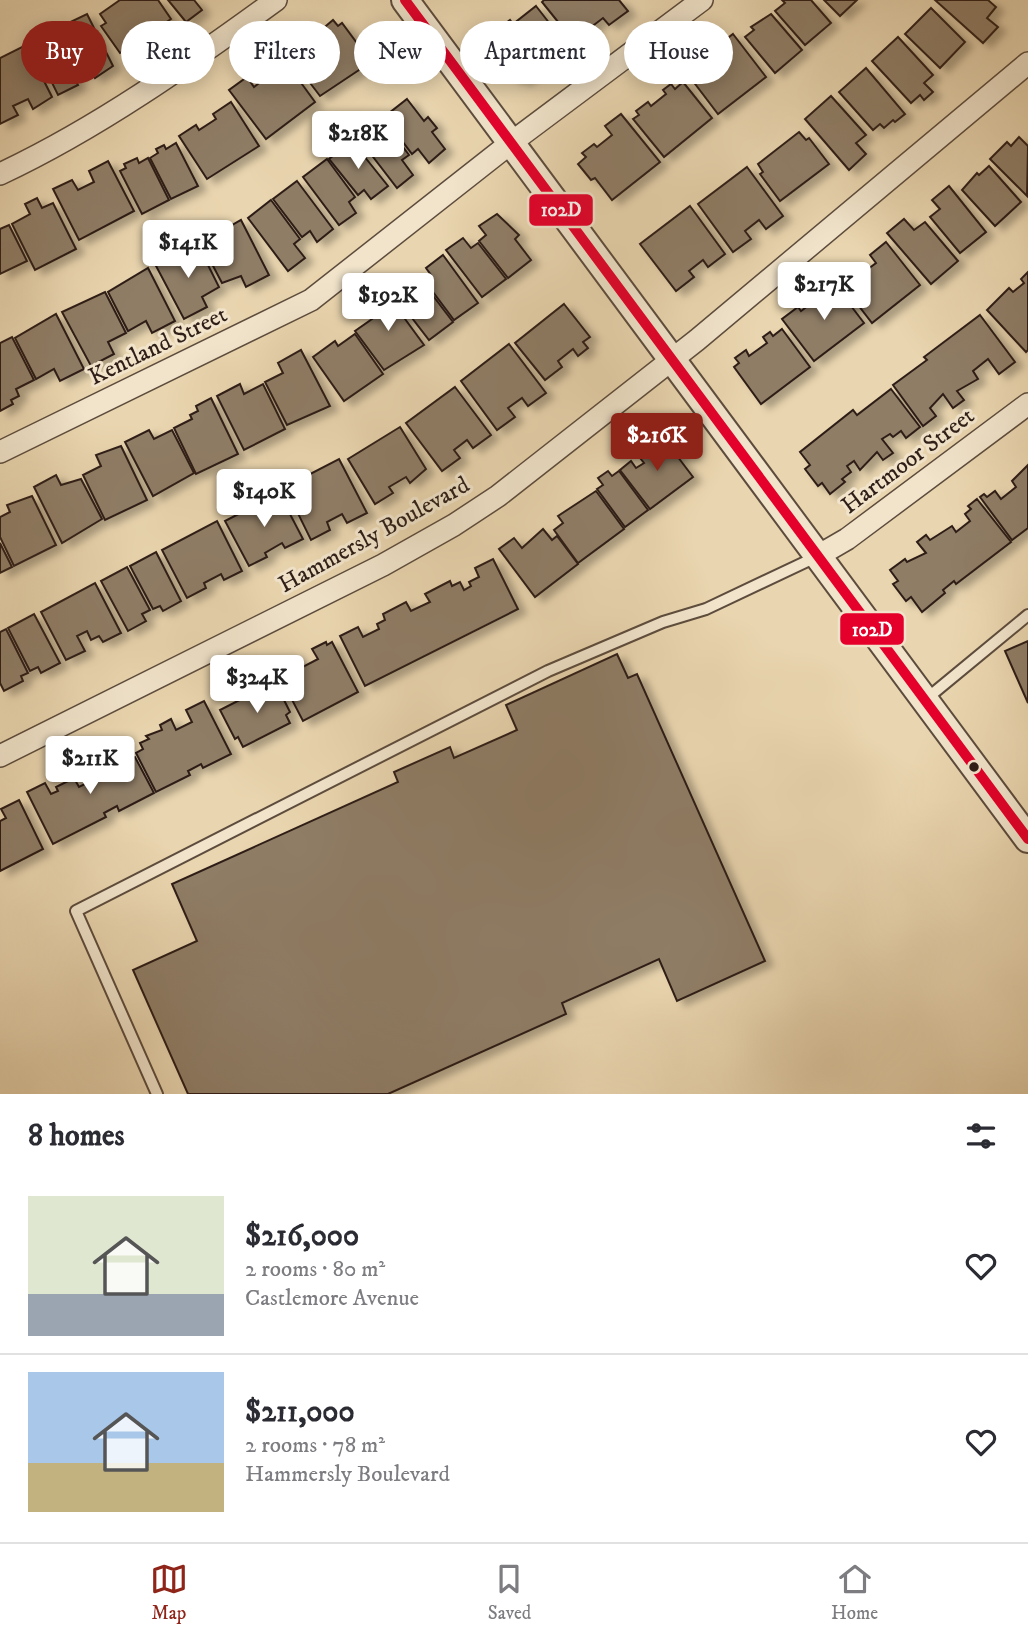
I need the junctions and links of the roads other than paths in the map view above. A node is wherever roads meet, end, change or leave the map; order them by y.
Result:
1 (276, 0) edge
2 (405, 0) edge
3 (702, 0) edge
4 (1028, 63) edge
5 (512, 142) junction
6 (0, 174) edge
7 (672, 360) junction
8 (1028, 404) edge
9 (0, 452) edge
10 (816, 557) junction
11 (1028, 615) edge
12 (925, 700) junction
13 (0, 756) edge
14 (1025, 828) edge
15 (157, 1094) edge

1 - 6 street
2 - 5 street
3 - 5 street, Kentland Street
4 - 7 street, Hammersly Boulevard
5 - 7 street
5 - 9 street, Kentland Street
7 - 10 street
7 - 13 street, Hammersly Boulevard
8 - 10 street, Hartmoor Street
10 - 12 street
10 - 15 lane
11 - 12 lane
12 - 14 street

